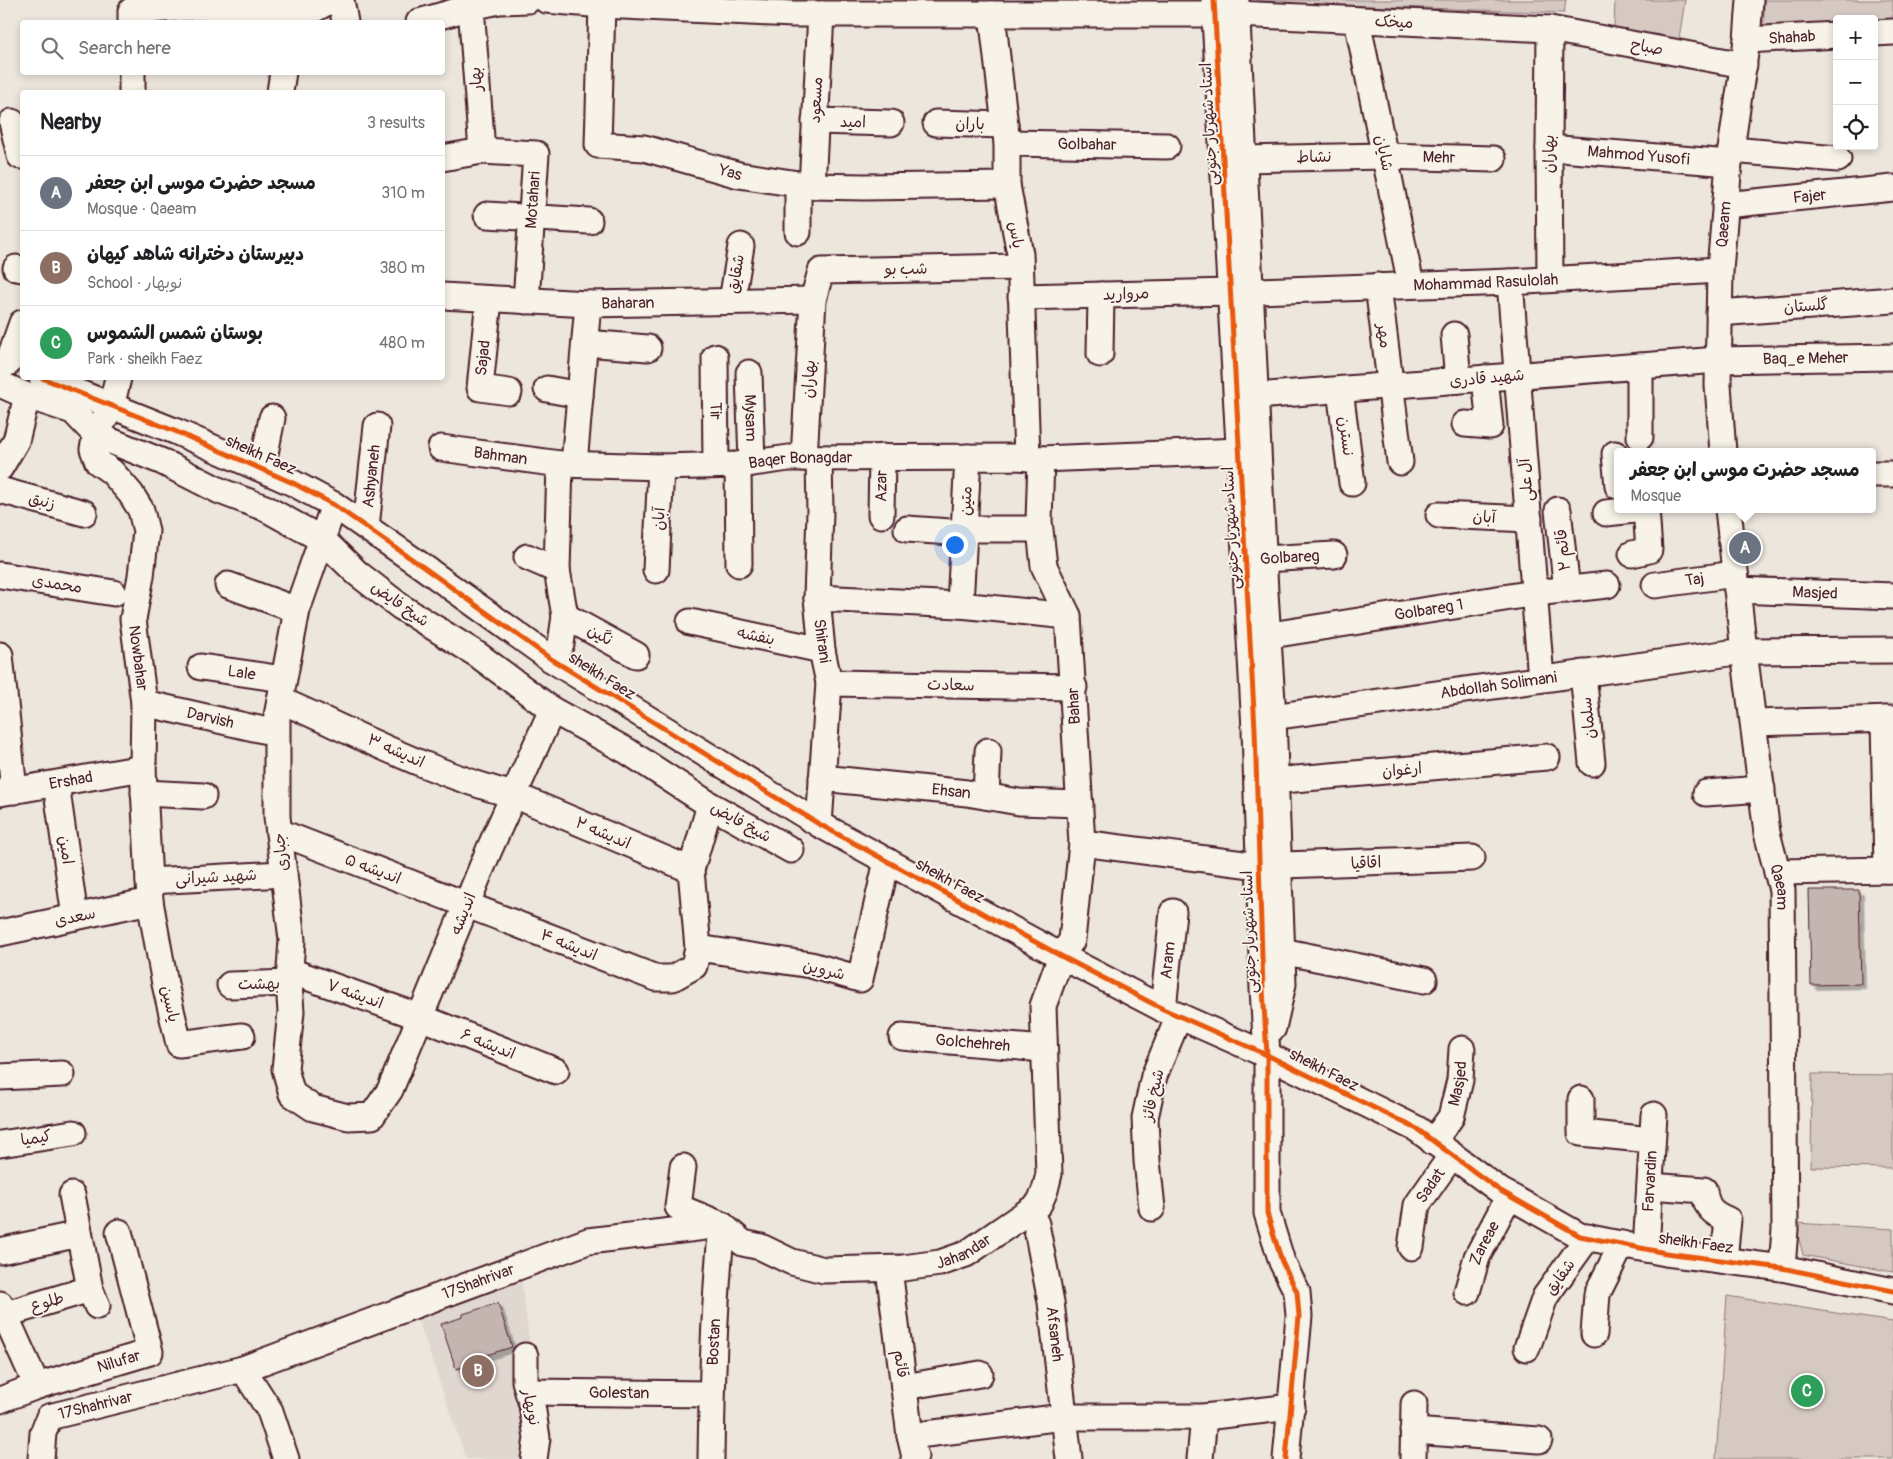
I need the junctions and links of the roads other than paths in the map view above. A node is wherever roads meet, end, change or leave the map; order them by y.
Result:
1 (341, 0) edge
2 (528, 0) edge
3 (546, 0) edge
4 (1750, 0) edge
5 (602, 5) junction
6 (471, 7) junction
7 (1226, 7) edge
8 (314, 11) edge
9 (821, 14) junction
10 (992, 14) junction
11 (131, 20) edge
12 (345, 20) edge
13 (426, 20) edge
14 (1356, 20) junction
15 (1550, 30) junction
16 (1893, 32) edge
17 (1878, 33) edge
18 (1833, 35) edge
19 (1747, 40) junction
20 (1744, 65) junction
21 (132, 75) edge
22 (283, 75) edge
23 (132, 90) edge
24 (280, 90) edge
25 (815, 121) junction
26 (12, 122) edge
27 (891, 123) dead end
28 (936, 123) dead end
29 (1006, 134) junction
30 (1167, 146) dead end
31 (1549, 148) junction
32 (482, 151) junction
33 (20, 156) dead end
34 (1384, 156) junction
35 (1730, 156) junction
36 (445, 157) edge
37 (1244, 158) junction
38 (1493, 159) dead end
39 (1838, 159) dead end
40 (805, 185) junction
41 (1007, 185) junction
42 (1893, 188) edge
43 (1725, 205) junction
44 (487, 215) dead end
45 (532, 217) junction
46 (589, 221) dead end
47 (798, 232) dead end
48 (741, 246) dead end
49 (1020, 266) junction
50 (1720, 270) junction
51 (1550, 279) junction
52 (1510, 282) junction
53 (1411, 285) junction
54 (1378, 286) junction
55 (1241, 291) junction
56 (1101, 295) junction
57 (445, 296) edge
58 (1021, 297) junction
59 (489, 299) junction
60 (814, 300) junction
61 (1893, 300) edge
62 (526, 301) junction
63 (732, 301) junction
64 (588, 304) junction
65 (1719, 313) junction
66 (20, 330) edge
67 (1454, 335) dead end
68 (584, 344) junction
69 (648, 348) dead end
70 (1100, 354) dead end
71 (715, 357) dead end
72 (1893, 357) edge
73 (1718, 360) junction
74 (1640, 366) junction
75 (8, 369) edge
76 (749, 373) dead end
77 (1517, 376) junction
78 (20, 377) edge
79 (1485, 378) junction
80 (118, 380) edge
81 (1458, 380) junction
82 (1390, 386) junction
83 (34, 387) edge
84 (547, 389) dead end
85 (1340, 390) junction
86 (509, 392) dead end
87 (580, 395) junction
88 (1256, 396) junction
89 (111, 406) junction
90 (272, 418) dead end
91 (1465, 424) dead end
92 (377, 426) dead end
93 (96, 435) junction
94 (1640, 437) dead end
95 (441, 448) dead end
96 (1724, 448) edge
97 (1240, 451) junction
98 (968, 456) junction
99 (882, 457) junction
100 (812, 458) junction
101 (1034, 458) junction
102 (1400, 462) dead end
103 (567, 464) junction
104 (735, 464) junction
105 (661, 467) junction
106 (0, 468) edge
107 (262, 469) junction
108 (1876, 474) edge
109 (1893, 474) edge
110 (1352, 483) dead end
111 (0, 490) edge
112 (334, 505) junction
113 (1558, 510) dead end
114 (84, 513) dead end
115 (1645, 513) edge
116 (1728, 513) edge
117 (880, 515) dead end
118 (1438, 516) dead end
119 (1529, 519) junction
120 (366, 527) junction
121 (907, 529) dead end
122 (1030, 529) dead end
123 (965, 531) junction
124 (323, 540) junction
125 (1632, 554) dead end
126 (1334, 555) dead end
127 (527, 557) dead end
128 (565, 557) junction
129 (1254, 558) junction
130 (739, 564) dead end
131 (656, 570) dead end
132 (0, 575) edge
133 (1736, 582) junction
134 (228, 585) dead end
135 (1607, 585) dead end
136 (1655, 585) dead end
137 (1567, 590) junction
138 (114, 593) dead end
139 (1535, 593) junction
140 (1893, 596) edge
141 (818, 598) junction
142 (960, 605) junction
143 (297, 610) junction
144 (565, 616) junction
145 (1068, 616) junction
146 (690, 622) dead end
147 (1259, 637) junction
148 (822, 650) junction
149 (1893, 650) edge
150 (1744, 652) junction
151 (0, 655) edge
152 (636, 655) dead end
153 (550, 659) junction
154 (201, 667) dead end
155 (1583, 673) junction
156 (1541, 679) junction
157 (829, 683) junction
158 (1074, 688) junction
159 (281, 689) junction
160 (144, 703) junction
161 (552, 710) junction
162 (1264, 718) junction
163 (1888, 718) edge
164 (1754, 723) junction
165 (276, 734) junction
166 (988, 751) dead end
167 (1547, 757) dead end
168 (1592, 763) dead end
169 (143, 768) junction
170 (822, 778) junction
171 (1266, 782) junction
172 (56, 784) junction
173 (1762, 789) junction
174 (7, 792) edge
175 (144, 793) junction
176 (1706, 793) dead end
177 (514, 795) junction
178 (203, 796) dead end
179 (986, 796) junction
180 (710, 804) junction
181 (1080, 804) junction
182 (819, 824) junction
183 (279, 832) junction
184 (1082, 843) junction
185 (791, 850) dead end
186 (1472, 858) dead end
187 (887, 861) junction
188 (1268, 866) junction
189 (692, 870) junction
190 (1890, 870) edge
191 (1777, 872) junction
192 (284, 874) junction
193 (149, 891) junction
194 (467, 904) junction
195 (1173, 912) dead end
196 (75, 917) junction
197 (0, 933) edge
198 (698, 948) junction
199 (1272, 949) junction
200 (1061, 956) junction
201 (289, 977) junction
202 (1424, 980) dead end
203 (230, 985) dead end
204 (1171, 1012) junction
205 (420, 1017) junction
206 (242, 1036) dead end
207 (902, 1037) dead end
208 (1044, 1049) junction
209 (1462, 1049) dead end
210 (1267, 1055) junction
211 (556, 1071) dead end
212 (62, 1074) dead end
213 (0, 1077) edge
214 (1581, 1099) dead end
215 (1654, 1115) dead end
216 (372, 1116) joint
217 (73, 1133) dead end
218 (1652, 1140) junction
219 (0, 1144) edge
220 (1442, 1148) junction
221 (683, 1167) dead end
222 (1650, 1186) junction
223 (72, 1195) dead end
224 (1509, 1196) junction
225 (1152, 1208) dead end
226 (1030, 1211) junction
227 (722, 1225) junction
228 (119, 1232) dead end
229 (78, 1234) junction
230 (1588, 1238) junction
231 (1622, 1244) junction
232 (1411, 1247) dead end
233 (1646, 1249) junction
234 (0, 1252) edge
235 (1724, 1259) junction
236 (1782, 1268) junction
237 (889, 1269) junction
238 (1893, 1291) edge
239 (1467, 1292) dead end
240 (2, 1309) edge
241 (1594, 1334) dead end
242 (1527, 1348) dead end
243 (525, 1356) dead end
244 (243, 1369) junction
245 (980, 1374) dead end
246 (37, 1386) junction
247 (904, 1387) junction
248 (528, 1392) junction
249 (711, 1394) junction
250 (0, 1400) edge
251 (1414, 1404) dead end
252 (1292, 1407) junction
253 (1063, 1417) junction
254 (1204, 1418) junction
255 (1413, 1431) junction
256 (1540, 1440) dead end
257 (912, 1448) edge
258 (41, 1459) edge
259 (286, 1459) edge
260 (534, 1459) edge
261 (711, 1459) edge
262 (1069, 1459) edge
263 (1200, 1459) edge
264 (1286, 1459) edge
265 (1413, 1459) edge

1 - 12 street
2 - 6 street
3 - 5 street, میخک
4 - 19 street, Qaeam
5 - 9 street, میخک
5 - 40 street, Yas
6 - 13 street
6 - 32 street, بهار
7 - 10 street, میخک
7 - 14 street, میخک
7 - 37 street, استاد شهریار جنوبی
7 - 55 street, استاد شهریار جنوبی
8 - 11 street
9 - 10 street, میخک
9 - 25 street, مسعود
10 - 29 street, یاس
14 - 15 street, میخک
14 - 34 street, شایان
15 - 20 street, صباح
15 - 31 street, بهاران
16 - 17 street
18 - 19 street, Shahab
19 - 20 street, Qaeam
20 - 35 street, Qaeam
21 - 23 street
22 - 24 street
25 - 27 street, امید
25 - 40 street, مسعود
26 - 33 street
28 - 29 street, باران
29 - 30 street, Golbahar
29 - 41 street, یاس
31 - 35 street, Mahmod Yusofi
31 - 51 street, بهاران
32 - 36 street
32 - 45 street, Motahari
34 - 37 street, نشاط
34 - 38 street, Mehr
34 - 53 street, شایان
35 - 39 street, Mahmod Yusofi
35 - 43 street, Qaeam
37 - 55 street, استاد شهریار جنوبی
40 - 41 street, Yas
40 - 47 street, مسعود
41 - 49 street, یاس
42 - 43 street, Fajer
43 - 50 street, Qaeam
44 - 45 street
45 - 46 street
45 - 62 street, Motahari
48 - 63 street, شقایق
49 - 58 street, یاس
49 - 60 street, شب بو
50 - 51 street, Mohammad Rasulolah
50 - 65 street, Qaeam
51 - 52 street, Mohammad Rasulolah
52 - 53 street, Mohammad Rasulolah
52 - 77 street, آل علی
53 - 54 street, Mohammad Rasulolah
54 - 55 street, Mohammad Rasulolah
54 - 82 street, مهر
55 - 56 street, مروارید
55 - 88 street, استاد شهریار جنوبی
55 - 97 street, استاد شهریار جنوبی
56 - 58 street, مروارید
56 - 70 street
57 - 59 street, Baharan
58 - 101 street, یاس
59 - 62 street, Baharan
59 - 86 street, Sajad
60 - 63 street, Baharan
60 - 100 street, بهاران
61 - 65 street, گلستان
62 - 64 street, Baharan
63 - 64 street, Baharan
64 - 68 street
65 - 73 street, Qaeam
66 - 75 street
67 - 81 street
68 - 69 street
68 - 87 street
71 - 104 street, Tir
72 - 73 street, Baq_e Meher
73 - 74 street, شهید قادری
73 - 96 street, Qaeam
74 - 77 street, شهید قادری
74 - 94 street
75 - 78 street, شیخ فایض
76 - 104 street, Mysam
77 - 79 street, شهید قادری
77 - 119 street, آل علی
79 - 81 street, شهید قادری
79 - 91 street
80 - 89 street
81 - 82 street, شهید قادری
82 - 85 street, شهید قادری
82 - 102 street, مهر
83 - 89 street, sheikh Faez
83 - 93 street, شیخ فایض
83 - 106 street
84 - 87 street
85 - 88 street, شهید قادری
85 - 110 street, نسترن
87 - 103 street
88 - 129 street, استاد شهریار جنوبی
89 - 93 street
89 - 107 street, sheikh Faez
90 - 107 street
92 - 120 street, Ashyaneh
93 - 124 street, شیخ فایض
93 - 160 street, Nowbahar
95 - 103 street, Bahman
97 - 101 street, Baqer Bonagdar
97 - 129 street, استاد شهریار جنوبی
98 - 99 street, Baqer Bonagdar
98 - 101 street, Baqer Bonagdar
98 - 123 street, متین
99 - 100 street, Baqer Bonagdar
99 - 117 street, Azar
100 - 104 street, Baqer Bonagdar
100 - 141 street, Shirani
101 - 145 street, Bahar
103 - 105 street, Baqer Bonagdar
103 - 128 street
104 - 105 street, Baqer Bonagdar
104 - 130 street
105 - 131 street, آبان
107 - 112 street, sheikh Faez
108 - 109 street
111 - 114 street, زنبق
112 - 120 street, sheikh Faez
112 - 124 street, جباری
113 - 137 street, قائم ۲
115 - 125 street
116 - 133 street, Qaeam
118 - 119 street, آبان
119 - 139 street, آل علی
120 - 153 street, sheikh Faez
121 - 123 street
122 - 123 street
123 - 142 street, متین
124 - 143 street, جباری
124 - 161 street, شیخ فایض
126 - 129 street, Golbareg
127 - 128 street
128 - 144 street
129 - 147 street, استاد شهریار جنوبی
132 - 138 street, محمدی
133 - 136 street, Taj
133 - 140 street, Masjed
133 - 150 street, Qaeam
134 - 143 street
135 - 137 street, Golbareg 1
137 - 139 street, Golbareg 1
139 - 147 street, Golbareg 1
139 - 156 street, آل علی
141 - 142 street
141 - 148 street, Shirani
142 - 145 street
143 - 159 street, جباری
144 - 152 street, نگین
144 - 153 street
145 - 158 street, Bahar
146 - 148 street, بنفشه
147 - 162 street, استاد شهریار جنوبی
148 - 157 street, Shirani
149 - 150 street, Abdollah Solimani
150 - 155 street, Abdollah Solimani
150 - 164 street, Qaeam
151 - 174 street
153 - 182 street, sheikh Faez
154 - 159 street, Lale
155 - 156 street, Abdollah Solimani
155 - 168 street, سلمان
156 - 162 street, Abdollah Solimani
157 - 158 street, سعادت
157 - 170 street, Shirani
158 - 181 street, Bahar
159 - 165 street, جباری
159 - 177 street, اندیشه ۳
160 - 165 street, Darvish
160 - 169 street, Nowbahar
161 - 177 street, اندیشه
161 - 180 street, شیخ فایض
162 - 171 street, استاد شهریار جنوبی
163 - 164 street
163 - 190 street
164 - 173 street, Qaeam
165 - 183 street, جباری
166 - 179 street
167 - 171 street, ارغوان
169 - 172 street, Ershad
169 - 175 street, Nowbahar
170 - 179 street, Ehsan
170 - 182 street, Shirani
171 - 188 street, استاد شهریار جنوبی
172 - 174 street, Ershad
172 - 196 street, امین
173 - 176 street
173 - 191 street, Qaeam
175 - 178 street
175 - 193 street, Nowbahar
177 - 189 street, اندیشه ۲
177 - 194 street, اندیشه
179 - 181 street, Ehsan
180 - 185 street, شیخ فایض
180 - 189 street
181 - 184 street, Bahar
182 - 187 street, sheikh Faez
183 - 192 street, جباری
183 - 194 street, اندیشه ۵
184 - 188 street, اقاقیا
184 - 200 street, Bahar
186 - 188 street, اقاقیا
187 - 198 street, شروین
187 - 200 street, sheikh Faez
188 - 199 street, استاد شهریار جنوبی
189 - 198 street
190 - 191 street
191 - 236 street, Qaeam
192 - 193 street, شهید شیرانی
192 - 201 street, جباری
193 - 196 street, سعدی
193 - 206 street, یاسین
194 - 198 street, اندیشه ۴
194 - 205 street, اندیشه
195 - 204 street, Aram
196 - 197 street, سعدی
199 - 202 street
199 - 210 street, استاد شهریار جنوبی
200 - 204 street, sheikh Faez
200 - 208 street, Jahandar
201 - 203 street, بهشت
201 - 205 street, اندیشه ۷
201 - 216 street, جباری
204 - 210 street, sheikh Faez
204 - 225 street, شیخ فائز
205 - 211 street, اندیشه ۶
205 - 216 street, اندیشه
207 - 208 street, Golchehreh
208 - 226 street, Jahandar
209 - 220 street, Masjed
210 - 220 street, sheikh Faez
210 - 252 street, استاد شهریار جنوبی
212 - 213 street
214 - 218 street
215 - 218 street, Farvardin
217 - 219 street, کیمیا
218 - 222 street, Farvardin
220 - 224 street, sheikh Faez
220 - 232 street, Sadat
221 - 227 street, Jahandar
222 - 233 street, Farvardin
222 - 235 street
223 - 229 street
224 - 230 street, sheikh Faez
224 - 239 street, Zareae
226 - 237 street, Jahandar
226 - 253 street, Afsaneh
227 - 237 street, Jahandar
227 - 244 street, 17Shahrivar
227 - 249 street, Bostan
228 - 246 street, Nilufar
229 - 234 street
229 - 240 street, طلوع
230 - 231 street, sheikh Faez
230 - 242 street, شقایق
231 - 233 street, sheikh Faez
231 - 241 street
233 - 235 street, sheikh Faez
235 - 236 street, sheikh Faez
236 - 238 street, sheikh Faez
237 - 247 street, قائم
240 - 246 street
243 - 248 street, نوبهار
244 - 258 street, 17Shahrivar
244 - 259 street
245 - 247 street
246 - 250 street, Nilufar
247 - 257 street, قائم
248 - 249 street, Golestan
248 - 260 street, نوبهار
249 - 261 street, Bostan
251 - 255 street
252 - 254 street
252 - 264 street, استاد شهریار جنوبی
253 - 254 street
253 - 257 street
253 - 262 street, Afsaneh
254 - 263 street
255 - 256 street
255 - 265 street

